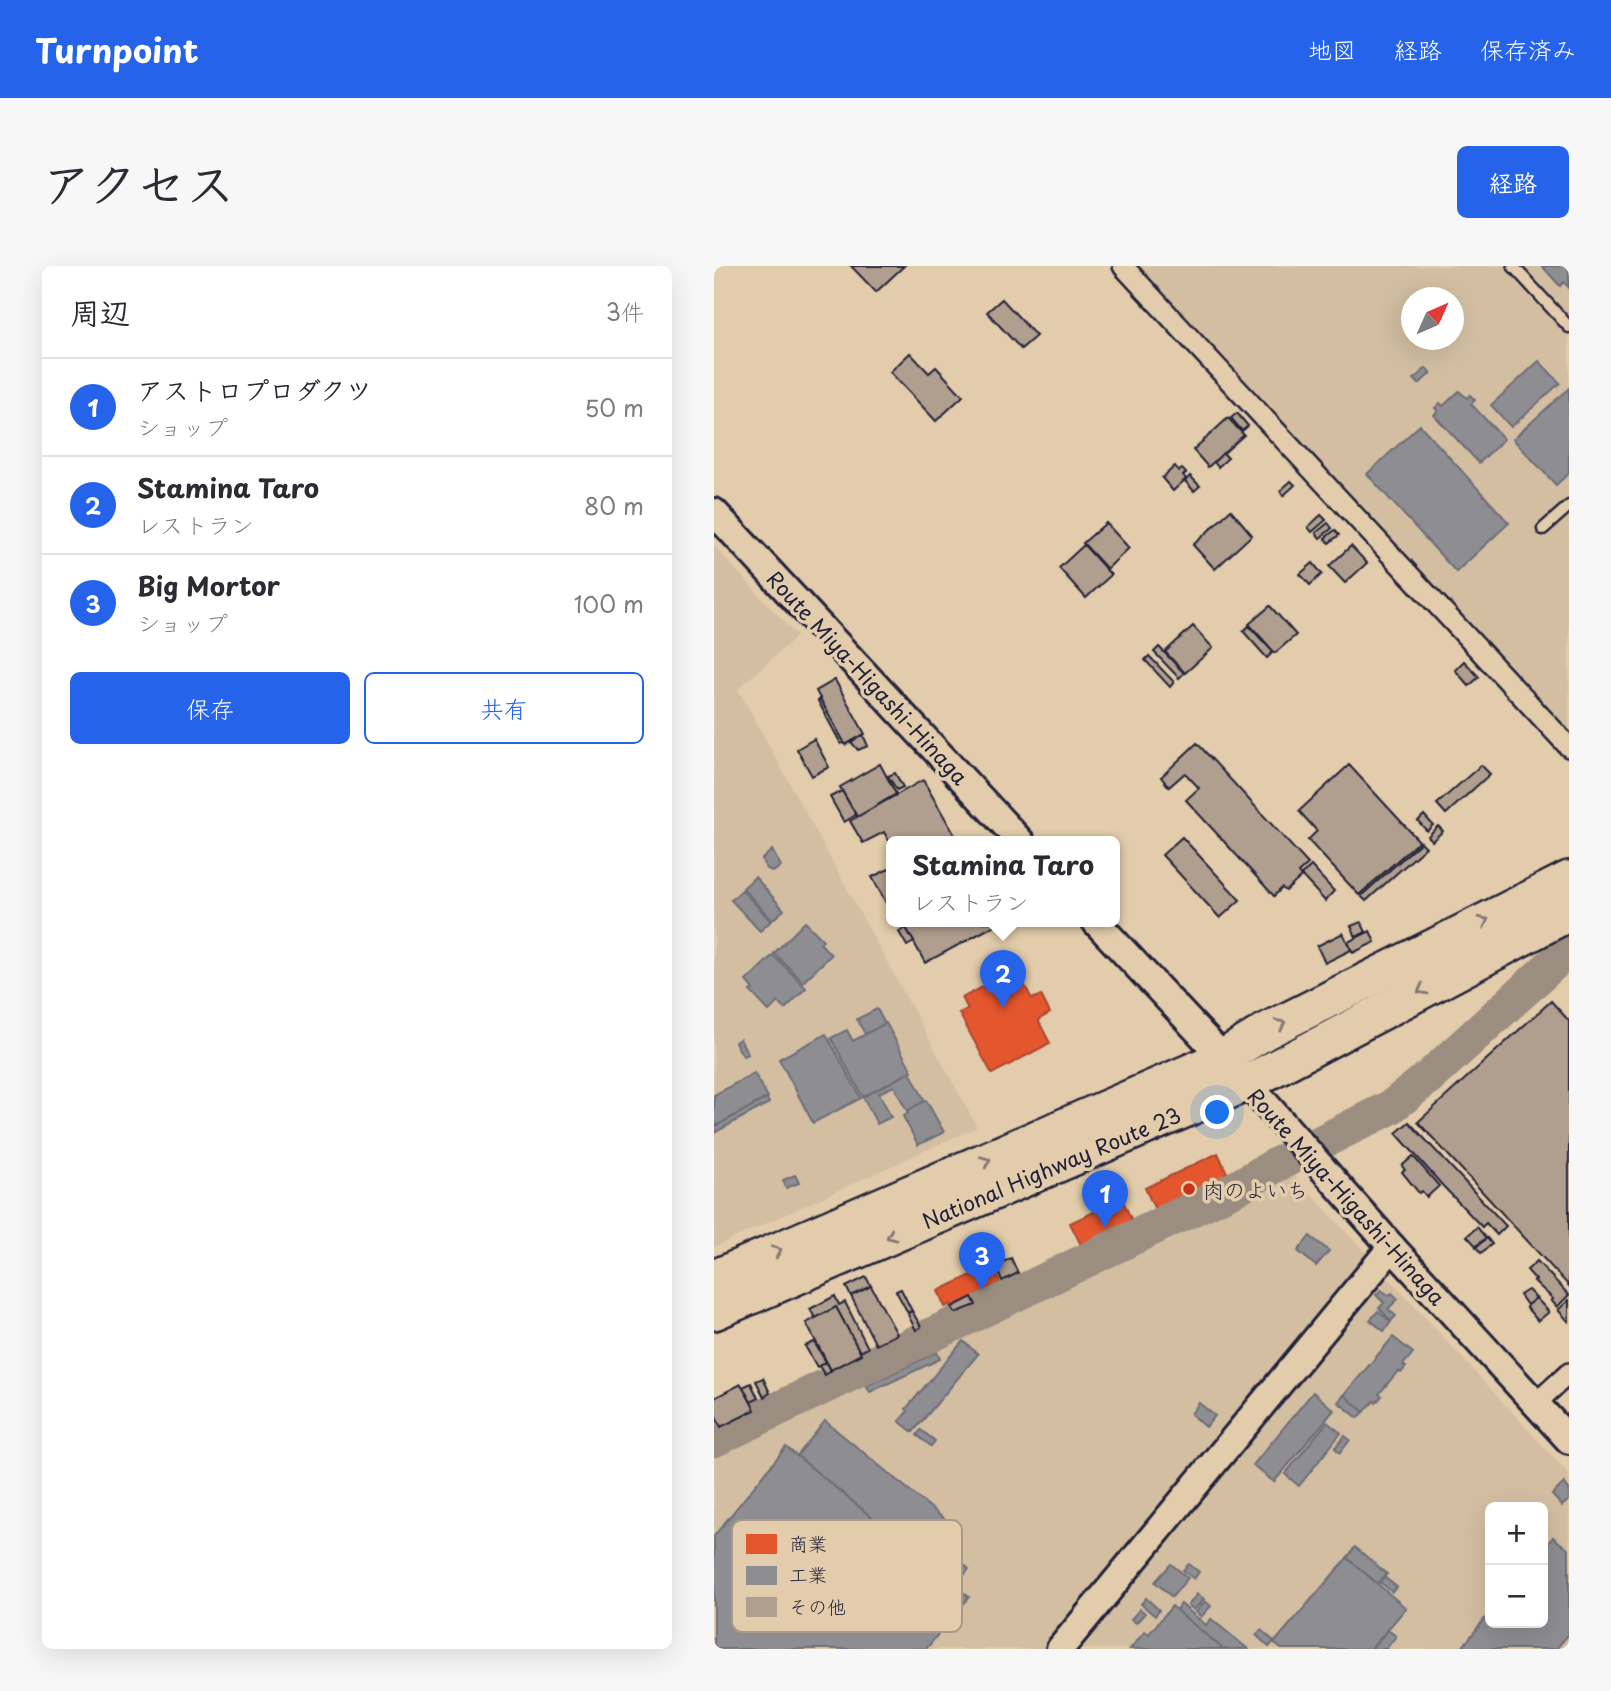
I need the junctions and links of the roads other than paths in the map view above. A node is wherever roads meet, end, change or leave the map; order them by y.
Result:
1 (1122, 266) edge
2 (1513, 266) edge
3 (1569, 327) edge
4 (1569, 506) edge
5 (714, 512) edge
6 (1543, 529) dead end
7 (1569, 747) edge
8 (1015, 836) edge
9 (1569, 879) edge
10 (1569, 913) edge
11 (1101, 927) edge
12 (1223, 1058) junction
13 (1247, 1083) junction
14 (1392, 1247) junction
15 (714, 1278) edge
16 (714, 1312) edge
17 (1569, 1373) edge
18 (1536, 1403) junction
19 (1569, 1440) edge
20 (1060, 1649) edge

1 - 7 street
2 - 3 lane
4 - 6 lane
5 - 8 main road, Route Miya-Higashi-Hinaga
12 -> 9 highway, National Highway Route 23
10 -> 13 highway, National Highway Route 23
11 - 12 main road, Route Miya-Higashi-Hinaga
12 - 13 main road, Route Miya-Higashi-Hinaga
15 -> 12 highway, National Highway Route 23
13 - 14 main road, Route Miya-Higashi-Hinaga
13 -> 16 highway, National Highway Route 23
14 - 18 main road, Route Miya-Higashi-Hinaga
14 - 20 main road
17 - 18 street
18 - 19 main road, Route Miya-Higashi-Hinaga

